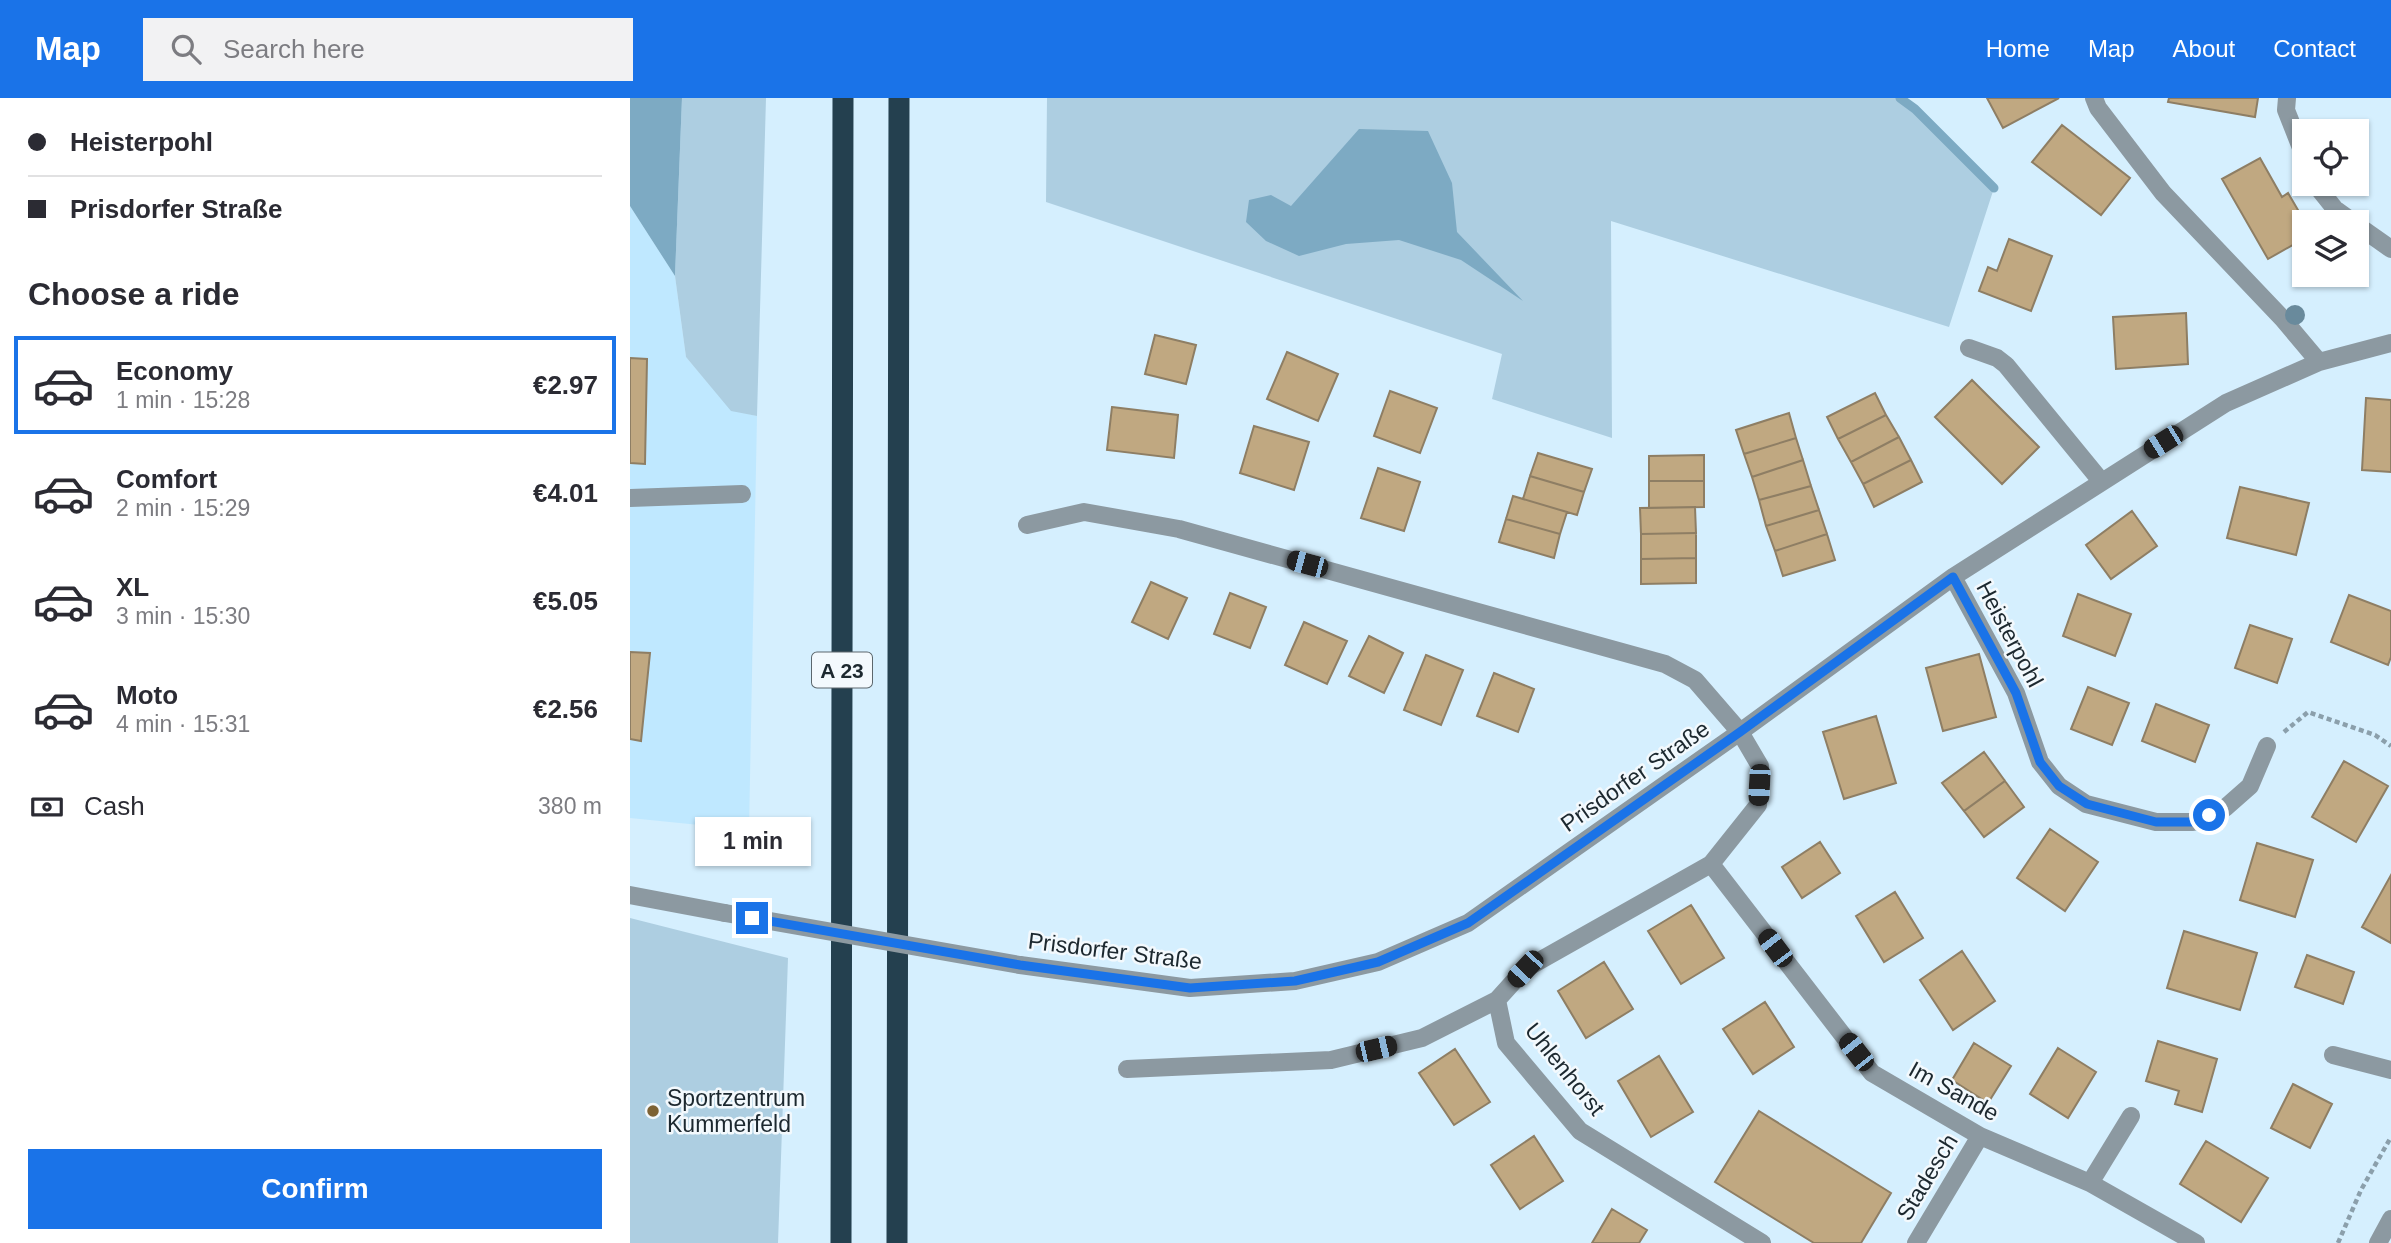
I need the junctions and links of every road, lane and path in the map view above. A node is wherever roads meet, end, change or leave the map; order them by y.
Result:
1 (843, 98) edge
2 (899, 98) edge
3 (2094, 98) edge
4 (2287, 98) edge
5 (2292, 125) edge
6 (2325, 196) edge
7 (2336, 210) edge
8 (2369, 234) edge
9 (2391, 249) edge
10 (2391, 343) edge
11 (1969, 348) dead end
12 (2319, 362) junction
13 (2101, 481) junction
14 (742, 494) dead end
15 (630, 498) edge
16 (1027, 525) dead end
17 (1953, 577) junction
18 (1740, 732) junction
19 (2267, 746) joint
20 (2391, 746) edge
21 (1710, 864) junction
22 (630, 895) edge
23 (1497, 1000) junction
24 (2333, 1055) dead end
25 (1127, 1069) dead end
26 (2391, 1070) edge
27 (2131, 1116) dead end
28 (1980, 1136) junction
29 (2391, 1137) edge
30 (2090, 1183) junction
31 (2391, 1219) edge
32 (841, 1243) edge
33 (897, 1243) edge
34 (1762, 1243) edge
35 (1916, 1243) edge
36 (2196, 1243) edge
37 (2338, 1243) edge
38 (2378, 1243) edge

1 - 32 highway, A 23
2 - 33 highway, A 23
3 - 12 street
4 - 5 street
6 - 7 street
8 - 9 street
10 - 12 street, Prisdorfer Straße
11 - 13 street
12 - 13 street, Prisdorfer Straße
13 - 17 street, Prisdorfer Straße
14 - 15 street
16 - 18 street, Prisdorfer Straße
17 - 18 street, Prisdorfer Straße
17 - 19 street, Heisterpohl
18 - 21 street
18 - 22 street, Prisdorfer Straße, bridge
19 - 20 path
21 - 23 street
21 - 28 street, Im Sande
23 - 25 street
23 - 34 street, Uhlenhorst
24 - 26 street
27 - 30 street
28 - 30 street, Im Sande
28 - 35 street, Stadesch
29 - 37 path
30 - 36 street, Im Sande
31 - 38 street

